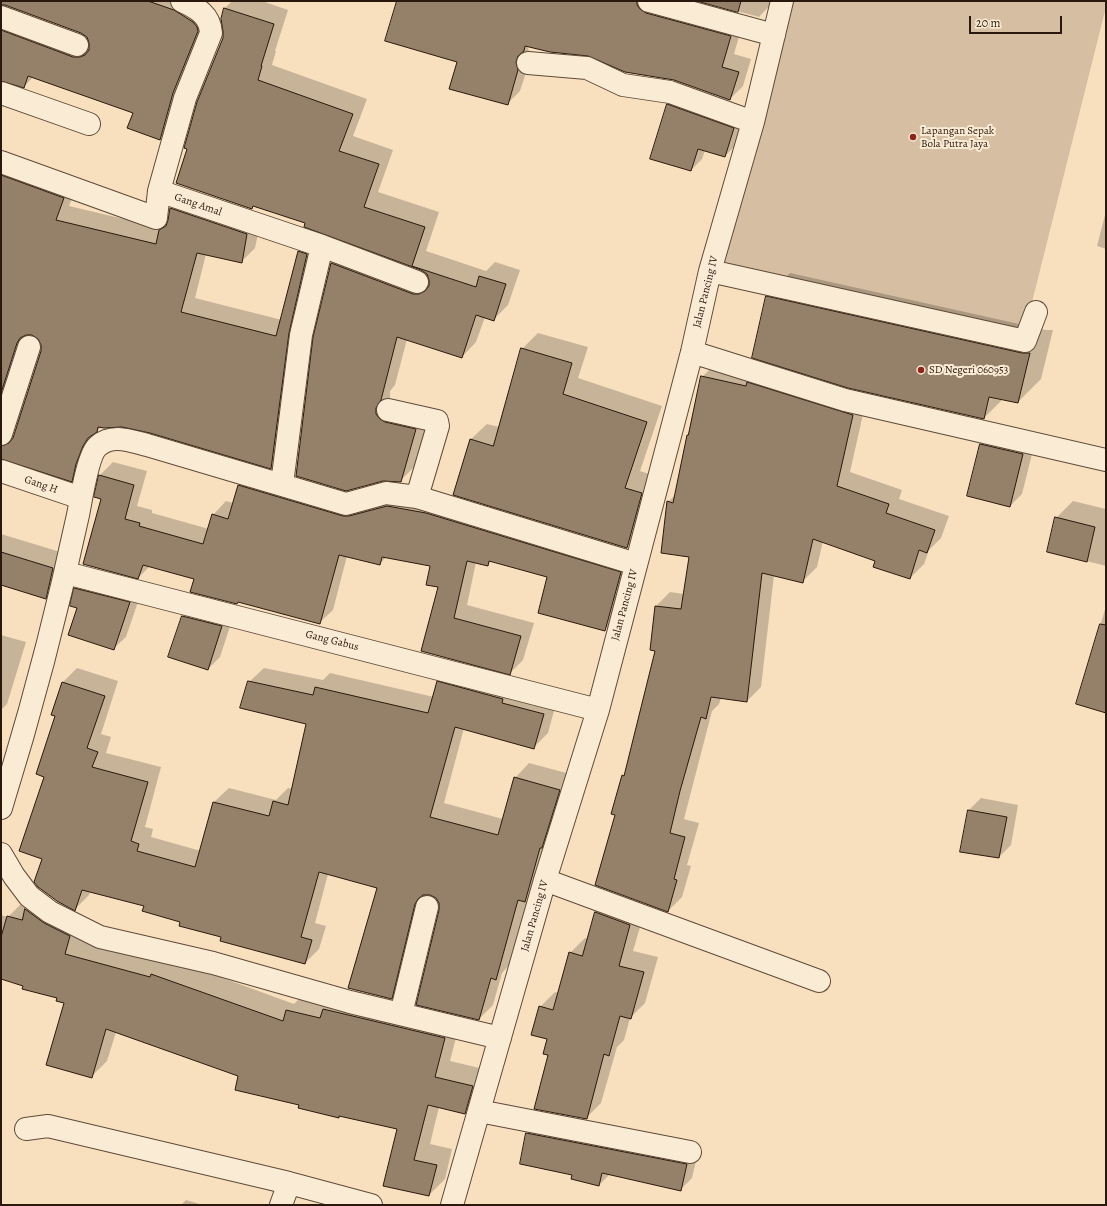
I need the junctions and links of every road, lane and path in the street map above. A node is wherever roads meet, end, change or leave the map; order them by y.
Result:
1 (182, 1) edge
2 (649, 1) edge
3 (782, 1) edge
4 (1, 17) edge
5 (774, 35) junction
6 (77, 46) dead end
7 (528, 63) dead end
8 (1, 93) edge
9 (753, 122) junction
10 (89, 124) dead end
11 (1, 162) edge
12 (159, 192) junction
13 (322, 246) junction
14 (710, 271) junction
15 (417, 282) dead end
16 (1036, 312) dead end
17 (29, 346) dead end
18 (692, 352) junction
19 (388, 410) dead end
20 (1, 434) edge
21 (1106, 460) edge
22 (1, 471) edge
23 (282, 484) junction
24 (417, 497) junction
25 (81, 498) junction
26 (636, 564) junction
27 (66, 573) junction
28 (598, 710) junction
29 (9, 754) edge
30 (1, 808) edge
31 (1, 854) edge
32 (545, 880) junction
33 (427, 907) dead end
34 (819, 981) dead end
35 (401, 1014) junction
36 (500, 1038) junction
37 (479, 1111) junction
38 (26, 1129) dead end
39 (690, 1152) dead end
40 (289, 1183) junction
41 (281, 1205) edge
42 (371, 1205) edge
43 (452, 1205) edge

1 - 12 street
2 - 5 street
3 - 5 street, Jalan Pancing IV
4 - 6 street
5 - 9 street, Jalan Pancing IV
7 - 9 street
8 - 10 street
9 - 14 street, Jalan Pancing IV
11 - 12 street, Gang Amal
12 - 13 street, Gang Amal
13 - 15 street, Gang Amal
13 - 23 street
14 - 16 street
14 - 18 street, Jalan Pancing IV
17 - 20 street
18 - 21 street
18 - 26 street, Jalan Pancing IV
19 - 24 street
22 - 25 street, Gang H
23 - 24 street
23 - 25 street
24 - 26 street
25 - 27 street
26 - 28 street, Jalan Pancing IV
27 - 28 street, Gang Gabus
27 - 29 street
28 - 32 street, Jalan Pancing IV
29 - 30 street
31 - 35 street
32 - 34 street
32 - 36 street, Jalan Pancing IV
33 - 35 street
35 - 36 street
36 - 37 street, Jalan Pancing IV
37 - 39 street
37 - 43 street, Jalan Pancing IV
38 - 40 street
40 - 41 street
40 - 42 street

